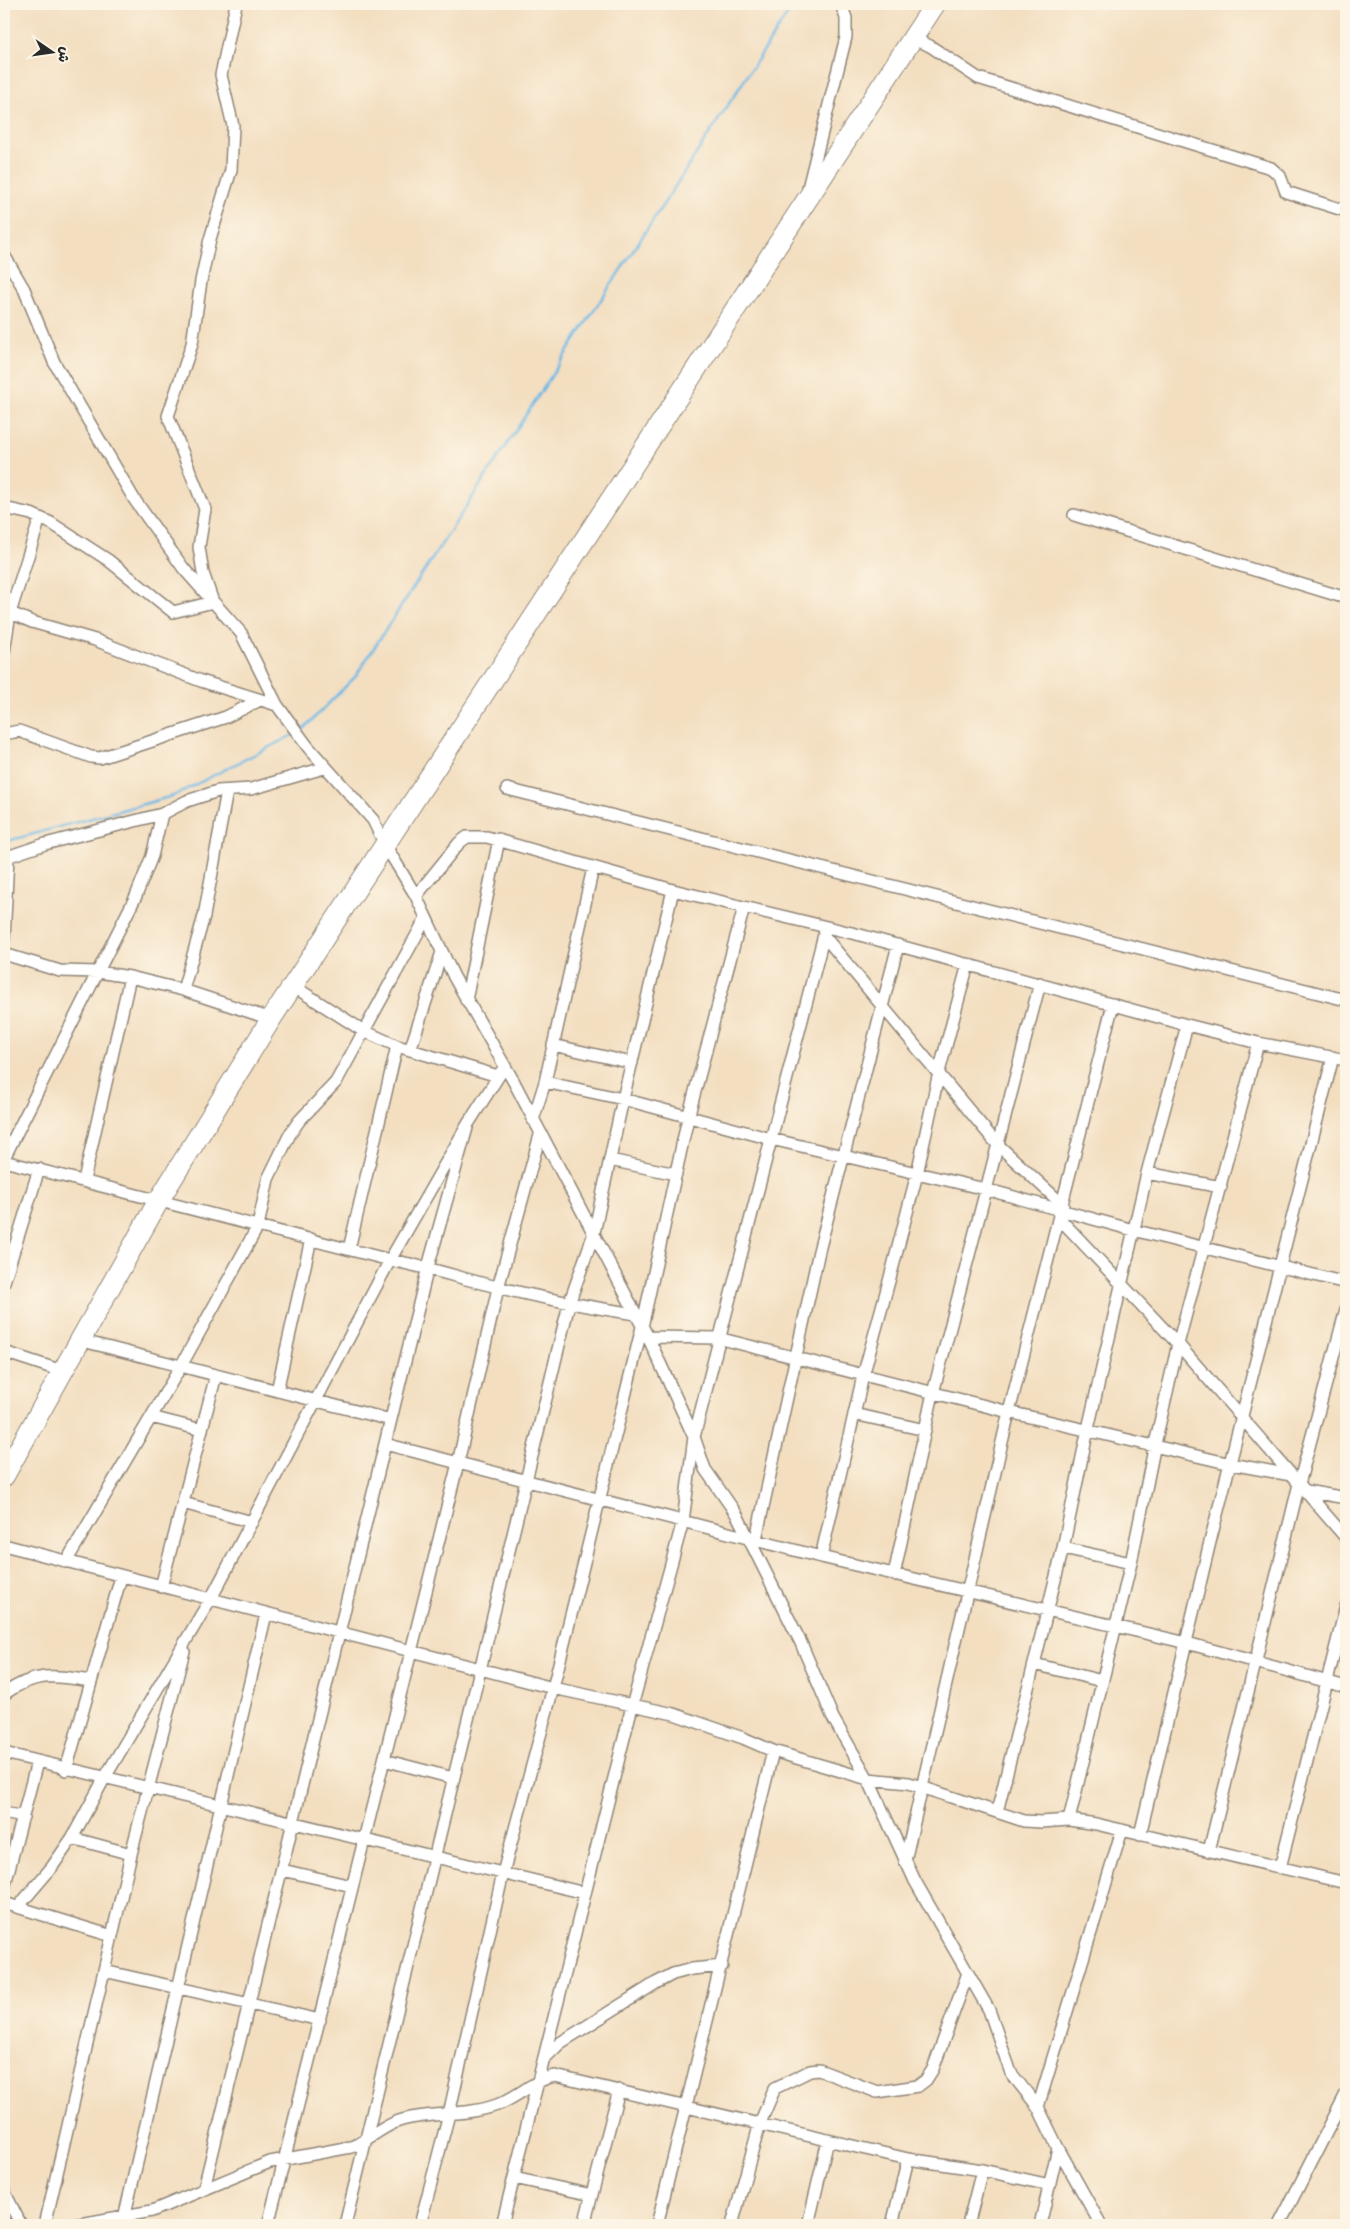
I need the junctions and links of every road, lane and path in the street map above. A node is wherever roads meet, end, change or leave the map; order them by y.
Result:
1 (236, 4) edge
2 (841, 4) edge
3 (935, 4) edge
4 (913, 38) junction
5 (804, 204) junction
6 (1346, 211) edge
7 (4, 255) edge
8 (4, 508) edge
9 (1074, 515) dead end
10 (40, 518) junction
11 (1346, 598) edge
12 (213, 602) junction
13 (7, 612) edge
14 (4, 652) edge
15 (260, 700) junction
16 (278, 705) junction
17 (4, 734) edge
18 (324, 768) junction
19 (507, 789) dead end
20 (227, 791) junction
21 (162, 814) junction
22 (498, 839) junction
23 (385, 845) junction
24 (6, 857) edge
25 (593, 868) junction
26 (673, 890) junction
27 (416, 896) junction
28 (744, 907) junction
29 (426, 918) junction
30 (825, 931) junction
31 (4, 939) edge
32 (898, 945) junction
33 (442, 952) junction
34 (5, 955) edge
35 (968, 964) junction
36 (4, 968) edge
37 (98, 972) junction
38 (130, 977) junction
39 (1040, 983) junction
40 (293, 986) junction
41 (183, 990) junction
42 (466, 1000) junction
43 (1346, 1000) edge
44 (1113, 1004) junction
45 (882, 1006) junction
46 (271, 1019) junction
47 (1186, 1024) junction
48 (362, 1030) junction
49 (1258, 1042) junction
50 (553, 1045) junction
51 (397, 1046) junction
52 (410, 1050) junction
53 (1333, 1057) junction
54 (1346, 1060) edge
55 (632, 1063) junction
56 (501, 1071) junction
57 (939, 1072) junction
58 (544, 1082) junction
59 (623, 1099) junction
60 (688, 1118) junction
61 (533, 1120) junction
62 (468, 1124) junction
63 (540, 1134) junction
64 (771, 1139) junction
65 (997, 1144) junction
66 (843, 1156) junction
67 (4, 1160) edge
68 (610, 1160) junction
69 (39, 1169) junction
70 (1147, 1173) junction
71 (676, 1174) junction
72 (917, 1174) junction
73 (84, 1180) junction
74 (1221, 1187) junction
75 (985, 1189) junction
76 (159, 1200) junction
77 (1062, 1212) junction
78 (258, 1226) junction
79 (1133, 1230) junction
80 (594, 1233) junction
81 (311, 1239) junction
82 (1205, 1247) junction
83 (349, 1249) junction
84 (390, 1260) junction
85 (1281, 1266) junction
86 (428, 1267) junction
87 (4, 1282) edge
88 (1346, 1283) edge
89 (1123, 1284) junction
90 (498, 1288) junction
91 (570, 1304) junction
92 (1346, 1309) edge
93 (636, 1314) junction
94 (645, 1332) junction
95 (718, 1338) junction
96 (79, 1340) junction
97 (1178, 1344) junction
98 (4, 1352) edge
99 (794, 1357) junction
100 (181, 1366) junction
101 (62, 1371) junction
102 (216, 1375) junction
103 (863, 1376) junction
104 (277, 1391) junction
105 (933, 1393) junction
106 (316, 1402) junction
107 (1009, 1412) junction
108 (854, 1414) junction
109 (151, 1417) junction
110 (1243, 1418) junction
111 (391, 1420) junction
112 (1088, 1429) junction
113 (202, 1430) junction
114 (925, 1430) junction
115 (694, 1436) junction
116 (385, 1444) junction
117 (1155, 1444) junction
118 (458, 1463) junction
119 (1231, 1464) junction
120 (1291, 1475) junction
121 (4, 1476) edge
122 (527, 1480) junction
123 (1302, 1488) junction
124 (1346, 1498) edge
125 (599, 1499) junction
126 (183, 1503) junction
127 (683, 1520) junction
128 (252, 1522) junction
129 (752, 1538) junction
130 (1346, 1538) edge
131 (4, 1545) edge
132 (1063, 1548) junction
133 (821, 1557) junction
134 (66, 1562) junction
135 (1131, 1563) junction
136 (894, 1574) junction
137 (122, 1577) junction
138 (161, 1587) junction
139 (969, 1590) junction
140 (210, 1600) junction
141 (1346, 1606) edge
142 (1047, 1611) junction
143 (266, 1614) junction
144 (1115, 1627) junction
145 (339, 1634) junction
146 (188, 1637) junction
147 (1187, 1643) junction
148 (411, 1651) junction
149 (1257, 1662) junction
150 (1034, 1664) junction
151 (480, 1669) junction
152 (90, 1681) junction
153 (1102, 1681) junction
154 (1327, 1682) junction
155 (1346, 1687) edge
156 (554, 1688) junction
157 (4, 1694) edge
158 (632, 1706) junction
159 (773, 1752) junction
160 (4, 1753) edge
161 (384, 1760) junction
162 (37, 1762) junction
163 (66, 1770) junction
164 (104, 1778) junction
165 (453, 1778) junction
166 (868, 1779) junction
167 (922, 1788) junction
168 (148, 1789) junction
169 (220, 1804) junction
170 (997, 1812) junction
171 (4, 1813) edge
172 (23, 1818) junction
173 (1070, 1820) junction
174 (294, 1822) junction
175 (1122, 1830) junction
176 (1140, 1835) junction
177 (72, 1838) junction
178 (363, 1840) junction
179 (1208, 1851) junction
180 (131, 1854) junction
181 (433, 1857) junction
182 (905, 1861) junction
183 (1280, 1868) junction
184 (282, 1870) junction
185 (503, 1874) junction
186 (1346, 1883) edge
187 (352, 1886) junction
188 (4, 1888) edge
189 (585, 1893) junction
190 (4, 1903) edge
191 (18, 1908) junction
192 (112, 1936) junction
193 (722, 1966) junction
194 (104, 1971) junction
195 (968, 1973) junction
196 (178, 1986) junction
197 (250, 2003) junction
198 (320, 2020) junction
199 (543, 2061) junction
200 (537, 2084) junction
201 (619, 2090) junction
202 (1346, 2094) edge
203 (686, 2106) junction
204 (1343, 2106) edge
205 (1038, 2107) junction
206 (449, 2114) junction
207 (760, 2123) junction
208 (828, 2140) junction
209 (364, 2142) junction
210 (1058, 2148) junction
211 (285, 2158) junction
212 (908, 2159) junction
213 (982, 2170) junction
214 (514, 2178) junction
215 (1050, 2184) junction
216 (204, 2188) junction
217 (4, 2191) edge
218 (592, 2195) junction
219 (124, 2218) junction
220 (4, 2225) edge
221 (8, 2225) edge
222 (21, 2225) edge
223 (45, 2225) edge
224 (75, 2225) edge
225 (268, 2225) edge
226 (344, 2225) edge
227 (420, 2225) edge
228 (502, 2225) edge
229 (584, 2225) edge
230 (658, 2225) edge
231 (732, 2225) edge
232 (808, 2225) edge
233 (892, 2225) edge
234 (968, 2225) edge
235 (1040, 2225) edge
236 (1101, 2225) edge
237 (1279, 2225) edge

1 - 12 street
2 - 5 street
3 - 4 highway
4 - 5 highway
4 - 6 street
5 - 23 highway
7 - 12 street
8 - 10 street
9 - 11 street
10 - 12 street
10 - 13 street
12 - 16 street
13 - 14 street
13 - 15 street
15 - 16 street
15 - 17 street
16 - 18 street
18 - 20 street
18 - 23 street
19 - 43 street
20 - 21 street
20 - 41 street
21 - 24 street
21 - 37 street
22 - 25 street
22 - 27 street
22 - 42 street
23 - 27 street
23 - 40 highway
24 - 31 street
25 - 26 street
25 - 50 street
26 - 28 street
26 - 55 street
27 - 29 street
28 - 30 street
28 - 60 street
29 - 33 street
29 - 48 street
30 - 32 street
30 - 45 street
30 - 64 street
32 - 35 street
32 - 45 street
33 - 42 street
33 - 52 street
34 - 36 street
34 - 37 street
35 - 39 street
35 - 57 street
37 - 38 street
37 - 67 street
38 - 41 street
38 - 73 street
39 - 44 street
39 - 65 street
40 - 46 highway
40 - 48 street
41 - 46 street
42 - 56 street
44 - 47 street
44 - 77 street
45 - 57 street
45 - 66 street
46 - 76 highway
47 - 49 street
47 - 70 street
48 - 51 street
48 - 78 street
49 - 53 street
49 - 74 street
50 - 55 street
50 - 58 street
51 - 52 street
51 - 83 street
52 - 56 street
53 - 54 street
53 - 85 street
55 - 59 street
56 - 61 street
56 - 62 street
57 - 65 street
57 - 72 street
58 - 59 street
58 - 61 street
59 - 60 street
59 - 68 street
60 - 64 street
60 - 71 street
61 - 63 street
62 - 84 street
62 - 86 street
63 - 80 street
63 - 90 street
64 - 66 street
64 - 95 street
65 - 75 street
65 - 77 street
66 - 72 street
66 - 99 street
67 - 69 street
68 - 71 street
68 - 80 street
69 - 73 street
69 - 87 street
70 - 74 street
70 - 79 street
71 - 94 street
72 - 75 street
72 - 103 street
73 - 76 street
74 - 82 street
75 - 77 street
75 - 105 street
76 - 78 street
76 - 96 highway
77 - 79 street
77 - 89 street
77 - 107 street
78 - 81 street
78 - 100 street
79 - 82 street
79 - 89 street
80 - 91 street
80 - 93 street
81 - 83 street
81 - 104 street
82 - 85 street
82 - 97 street
83 - 84 street
84 - 86 street
84 - 106 street
85 - 88 street
85 - 110 street
86 - 90 street
86 - 111 street
89 - 97 street
89 - 112 street
90 - 91 street
90 - 118 street
91 - 93 street
91 - 122 street
92 - 123 street
93 - 94 street
94 - 95 street
94 - 115 street
94 - 125 street
95 - 99 street
95 - 115 street
96 - 100 street
96 - 101 highway
97 - 110 street
97 - 117 street
98 - 101 street
99 - 103 street
99 - 129 street
100 - 102 street
100 - 109 street
101 - 121 highway
102 - 104 street
102 - 113 street
103 - 105 street
103 - 108 street
104 - 106 street
105 - 107 street
105 - 114 street
106 - 111 street
106 - 128 street
107 - 112 street
107 - 139 street
108 - 114 street
108 - 133 street
109 - 113 street
109 - 134 street
110 - 119 street
110 - 120 street
111 - 116 street
112 - 117 street
112 - 132 street
113 - 126 street
114 - 136 street
115 - 127 street
115 - 129 street
116 - 118 street
116 - 145 street
117 - 119 street
117 - 135 street
118 - 122 street
118 - 148 street
119 - 120 street
119 - 147 street
120 - 123 street
122 - 125 street
122 - 151 street
123 - 124 street
123 - 130 street
123 - 149 street
125 - 127 street
125 - 156 street
126 - 128 street
126 - 138 street
127 - 129 street
127 - 158 street
128 - 140 street
129 - 133 street
129 - 166 street
131 - 134 street
132 - 135 street
132 - 142 street
133 - 136 street
134 - 137 street
135 - 144 street
136 - 139 street
137 - 138 street
137 - 152 street
138 - 140 street
139 - 142 street
139 - 167 street
140 - 143 street
140 - 146 street
141 - 154 street
142 - 144 street
142 - 150 street
143 - 145 street
143 - 169 street
144 - 147 street
144 - 153 street
145 - 148 street
145 - 174 street
146 - 164 street
146 - 168 street
147 - 149 street
147 - 176 street
148 - 151 street
148 - 161 street
149 - 154 street
149 - 179 street
150 - 153 street
150 - 170 street
151 - 156 street
151 - 165 street
152 - 157 street
152 - 163 street
153 - 173 street
154 - 155 street
154 - 183 street
156 - 158 street
156 - 185 street
158 - 159 street
158 - 189 street
159 - 166 street
159 - 193 street
160 - 162 street
161 - 165 street
161 - 178 street
162 - 163 street
162 - 172 street
163 - 164 street
164 - 168 street
164 - 177 street
165 - 181 street
166 - 167 street
166 - 182 street
167 - 170 street
167 - 182 street
168 - 169 street
168 - 180 street
169 - 174 street
169 - 196 street
170 - 173 street
171 - 172 street
172 - 188 street
173 - 175 street
174 - 178 street
174 - 184 street
175 - 176 street
175 - 205 street
176 - 179 street
177 - 180 street
177 - 191 street
178 - 181 street
178 - 187 street
179 - 183 street
180 - 192 street
181 - 185 street
181 - 209 street
182 - 195 street
183 - 186 street
184 - 187 street
184 - 197 street
185 - 189 street
185 - 206 street
187 - 198 street
189 - 199 street
190 - 191 street
191 - 192 street
192 - 194 street
193 - 199 street
193 - 203 street
194 - 196 street
194 - 223 street
195 - 205 street
195 - 207 street
196 - 197 street
196 - 219 street
197 - 198 street
197 - 216 street
198 - 211 street
199 - 200 street
200 - 201 street
200 - 206 street
200 - 214 street
201 - 203 street
201 - 218 street
202 - 204 street
203 - 207 street
203 - 230 street
204 - 237 street
205 - 210 street
206 - 209 street
206 - 227 street
207 - 208 street
207 - 231 street
208 - 212 street
208 - 232 street
209 - 211 street
209 - 226 street
210 - 215 street
210 - 236 street
211 - 216 street
211 - 225 street
212 - 213 street
212 - 233 street
213 - 215 street
213 - 234 street
214 - 218 street
214 - 228 street
215 - 235 street
216 - 219 street
217 - 222 street
218 - 229 street
219 - 224 street
220 - 221 street

